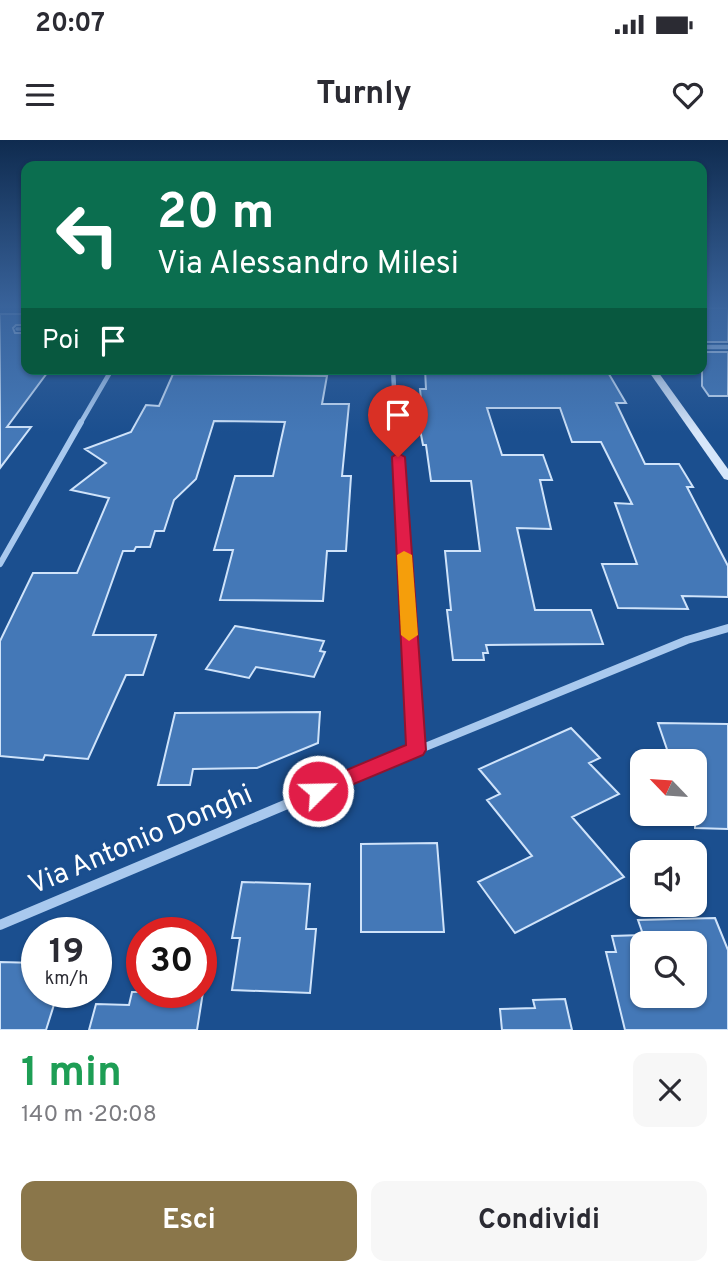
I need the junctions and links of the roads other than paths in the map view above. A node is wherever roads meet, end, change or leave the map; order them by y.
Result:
1 (109, 375) edge
2 (393, 375) edge
3 (655, 375) edge
4 (728, 477) edge
5 (0, 564) edge
6 (728, 628) edge
7 (416, 750) junction
8 (0, 925) edge

1 - 5 street
2 - 7 street
3 - 4 street
6 - 7 street, Via Antonio Donghi
7 - 8 street, Via Antonio Donghi

